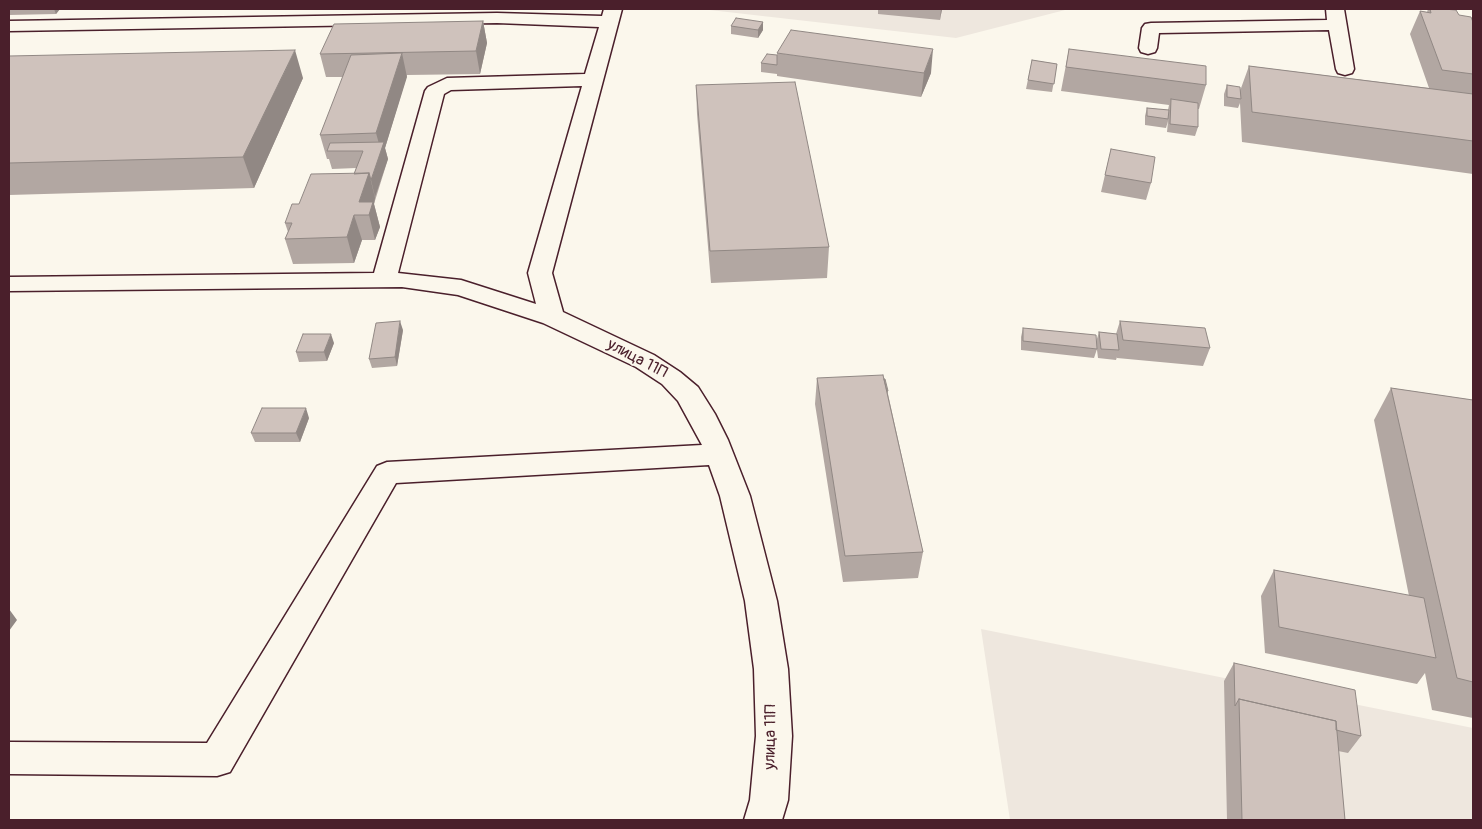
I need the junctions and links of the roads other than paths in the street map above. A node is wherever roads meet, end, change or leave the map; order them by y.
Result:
1 (114, 9) edge
2 (610, 16) edge
3 (1336, 17) edge
4 (102, 24) junction
5 (9, 26) edge
6 (1148, 48) dead end
7 (1345, 69) dead end
8 (593, 80) junction
9 (384, 279) junction
10 (9, 284) edge
11 (552, 317) junction
12 (719, 454) junction
13 (9, 758) edge
14 (763, 820) edge

1 - 4 street
2 - 4 street
2 - 8 street
3 - 6 street
3 - 7 street
4 - 5 street
8 - 9 street
8 - 11 street
9 - 10 street, улица 11П
9 - 11 street, улица 11П
11 - 12 street, улица 11П
12 - 13 street
12 - 14 street, улица 11П

